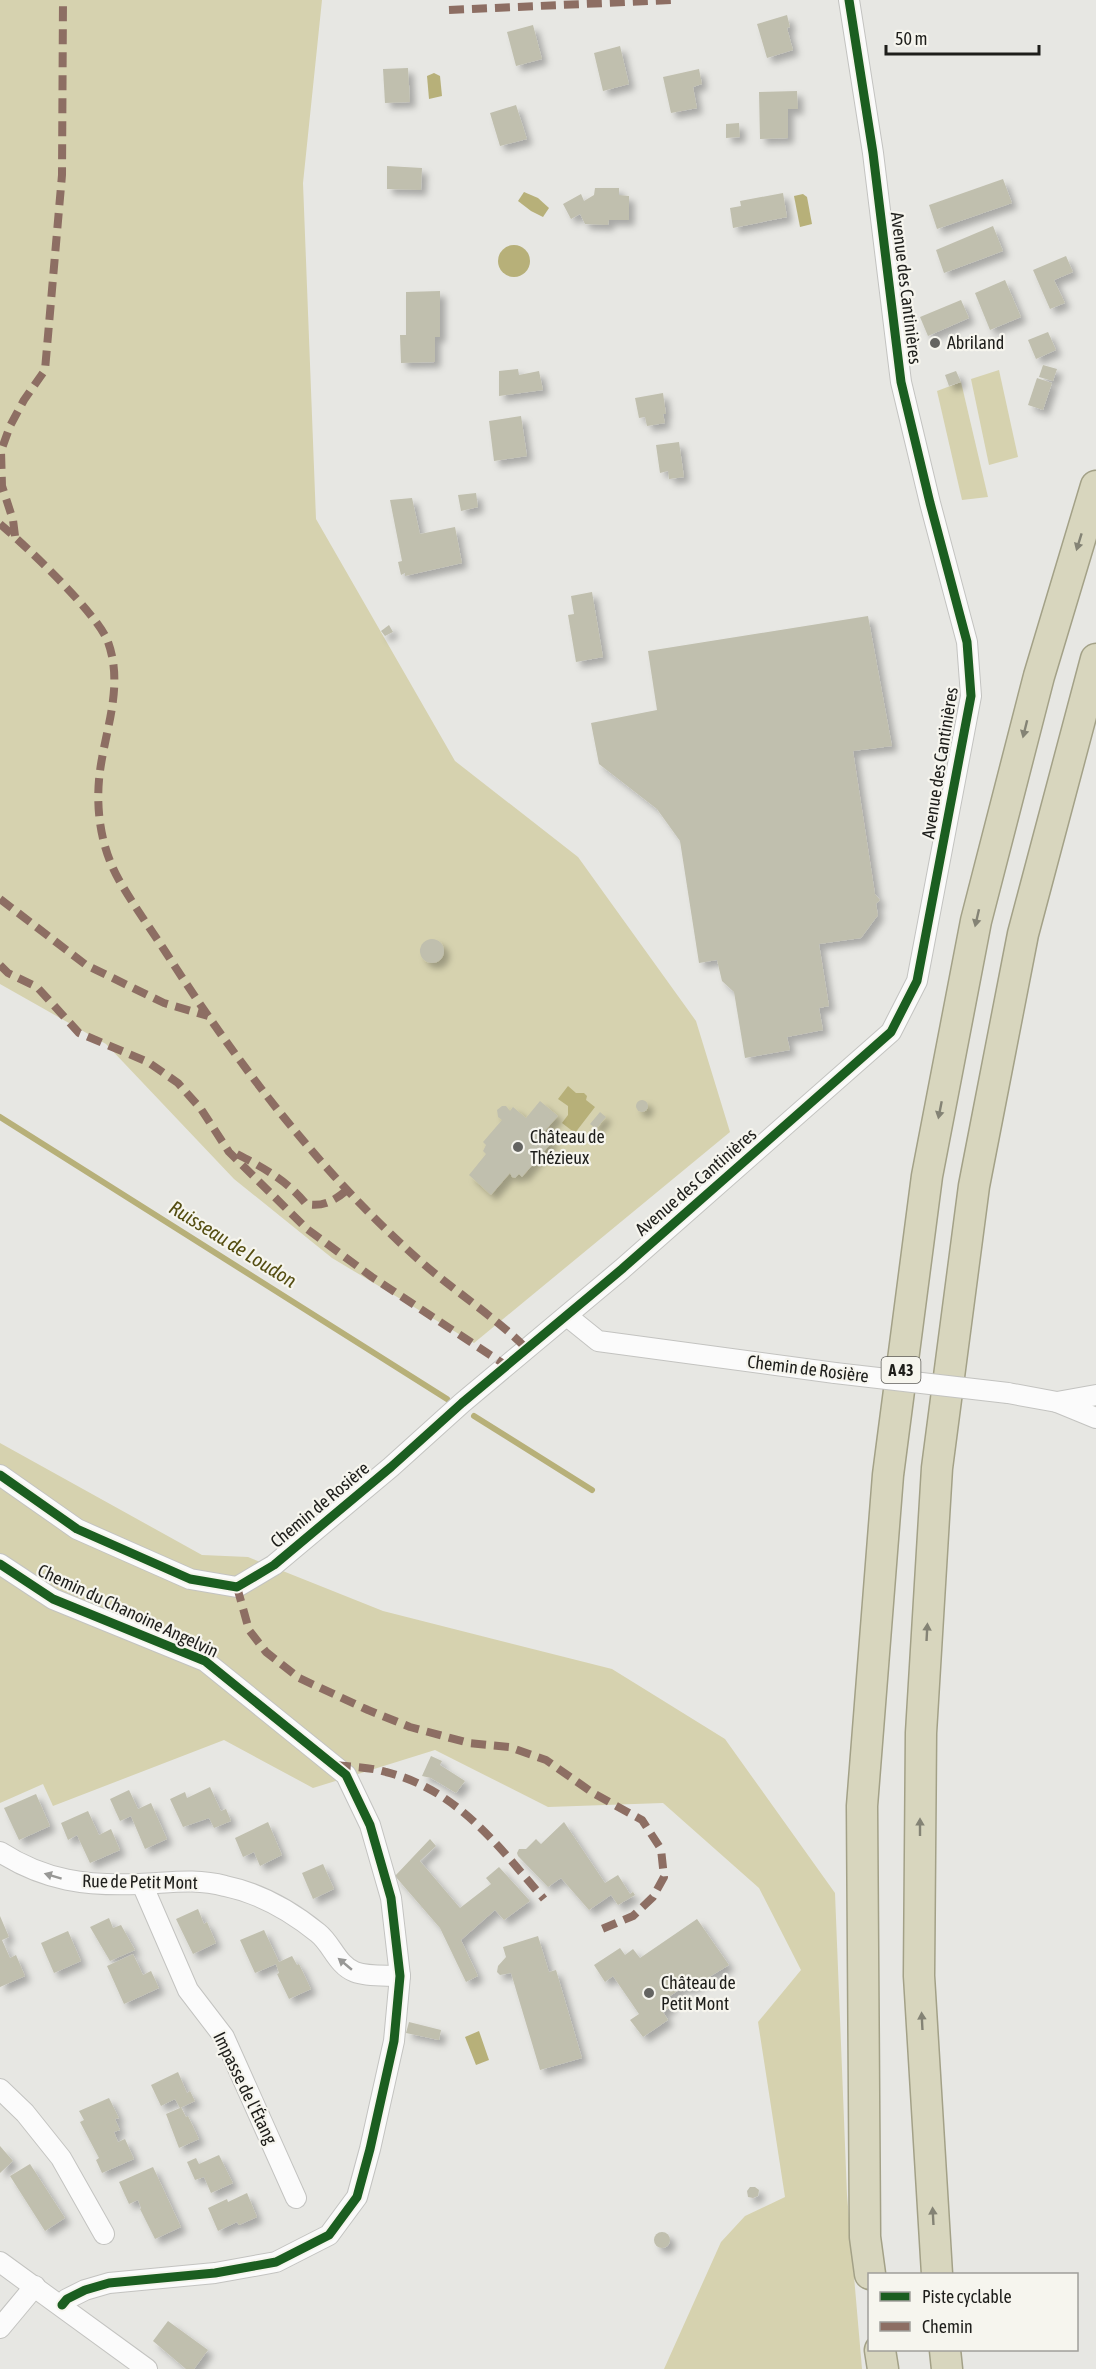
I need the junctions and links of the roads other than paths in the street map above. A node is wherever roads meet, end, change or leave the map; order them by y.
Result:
1 (849, 0) edge
2 (1096, 486) edge
3 (1096, 659) edge
4 (622, 1269) joint
5 (567, 1316) junction
6 (1096, 1395) edge
7 (1057, 1402) junction
8 (1096, 1418) edge
9 (0, 1475) edge
10 (0, 1564) edge
11 (0, 1852) edge
12 (142, 1884) junction
13 (400, 1976) junction
14 (0, 2089) edge
15 (296, 2198) dead end
16 (104, 2234) dead end
17 (0, 2262) edge
18 (870, 2273) edge
19 (937, 2273) edge
20 (35, 2286) junction
21 (62, 2306) junction
22 (0, 2328) edge
23 (880, 2351) edge
24 (945, 2351) edge
25 (147, 2369) edge
26 (883, 2369) edge
27 (947, 2369) edge

1 - 4 street, Avenue des Cantinières
2 -> 18 highway, A 43
19 -> 3 highway
4 - 5 street, Chemin de Rosière
5 - 7 street, Chemin de Rosière, bridge
5 - 9 street, Chemin de Rosière
6 - 7 street, Chemin de Rosière
7 - 8 street, Chemin de Rosière
10 - 13 street, Chemin du Chanoine Angelvin
12 -> 11 street, Rue de Petit Mont
13 -> 12 street, Rue de Petit Mont
12 - 15 street, Impasse de l'Étang
13 - 21 street, Chemin du Chanoine Angelvin
14 - 16 street
17 - 20 street
20 - 21 street
20 - 22 street
21 - 25 street
23 - 26 highway
24 - 27 highway

